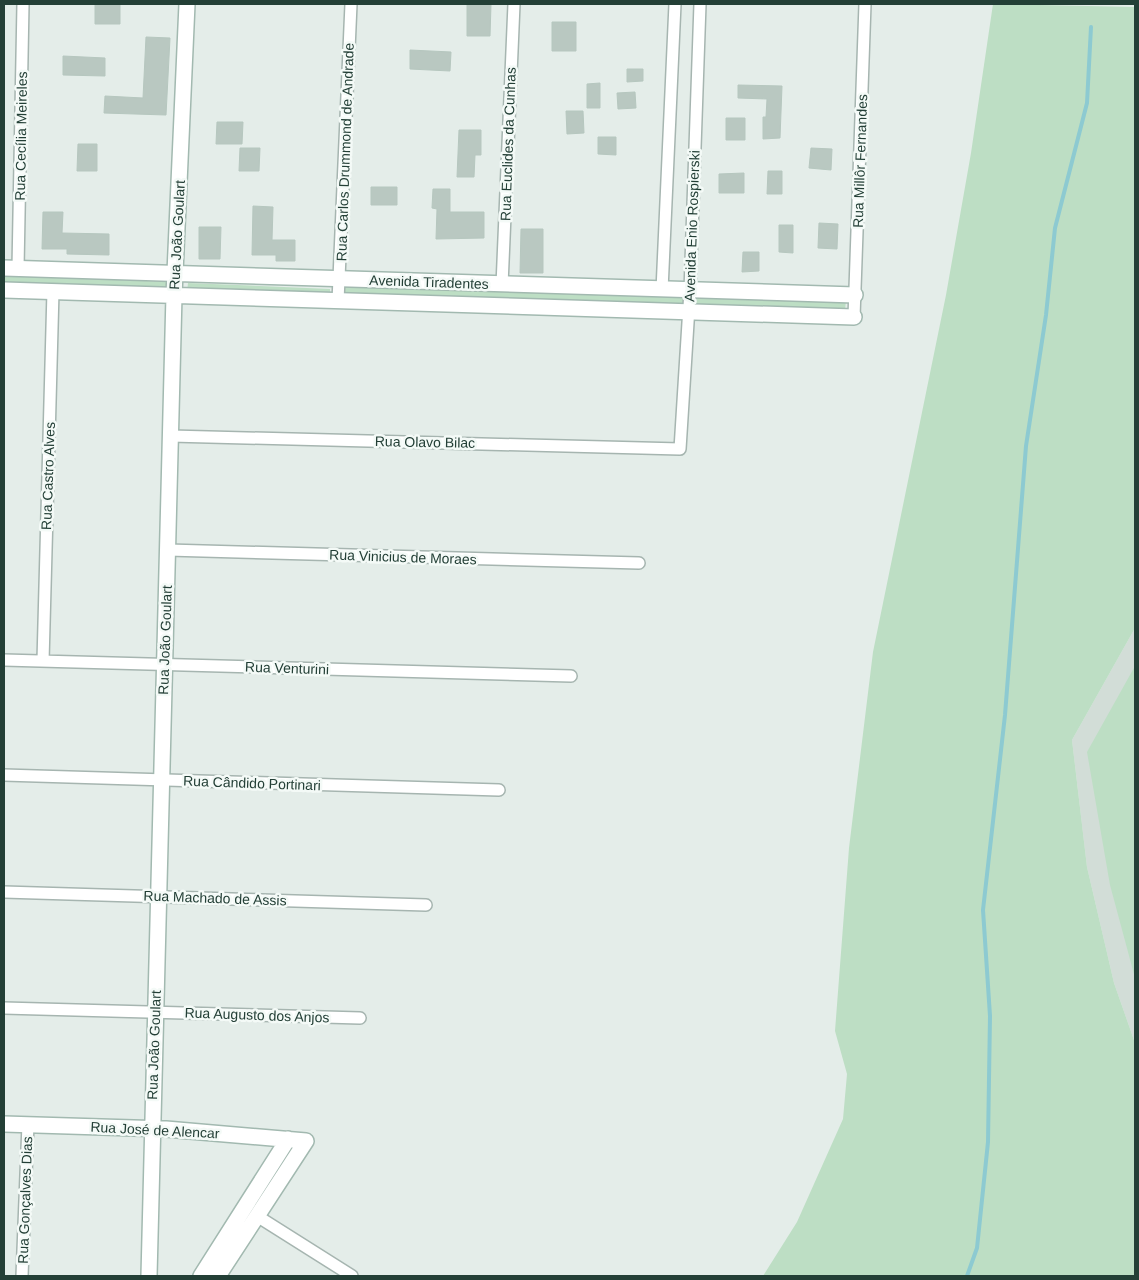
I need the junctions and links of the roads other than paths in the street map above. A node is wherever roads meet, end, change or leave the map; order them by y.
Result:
1 (23, 4) edge
2 (186, 4) edge
3 (351, 4) edge
4 (514, 4) edge
5 (675, 4) edge
6 (700, 4) edge
7 (865, 4) edge
8 (11, 268) edge
9 (176, 274) junction
10 (340, 279) junction
11 (502, 284) junction
12 (4, 290) edge
13 (662, 290) junction
14 (53, 291) junction
15 (690, 291) junction
16 (174, 295) junction
17 (855, 295) junction
18 (338, 300) junction
19 (689, 312) junction
20 (854, 317) joint
21 (170, 436) junction
22 (680, 449) joint
23 (168, 550) junction
24 (639, 563) dead end
25 (4, 660) edge
26 (43, 661) junction
27 (164, 664) junction
28 (570, 676) dead end
29 (4, 775) edge
30 (161, 780) junction
31 (500, 790) dead end
32 (4, 892) edge
33 (158, 896) junction
34 (426, 905) dead end
35 (4, 1008) edge
36 (155, 1012) junction
37 (360, 1018) dead end
38 (4, 1124) edge
39 (28, 1124) junction
40 (152, 1128) junction
41 (288, 1139) junction
42 (257, 1216) junction
43 (22, 1276) edge
44 (149, 1276) edge
45 (201, 1276) edge
46 (218, 1276) edge
47 (352, 1276) edge

1 - 8 street, Rua Cecília Meireles
2 - 9 street, Rua João Goulart
3 - 10 street, Rua Carlos Drummond de Andrade
4 - 11 street, Rua Euclides da Cunhas
5 - 13 street, Avenida Enio Rospierski
6 - 15 street, Avenida Enio Rospierski
7 - 17 street, Rua Millôr Fernandes
8 - 9 street, Avenida Tiradentes
9 - 10 street, Avenida Tiradentes
9 - 16 street, Rua João Goulart
10 - 11 street, Avenida Tiradentes
10 - 18 street, Rua Carlos Drummond de Andrade
11 - 13 street, Avenida Tiradentes
12 - 14 street, Avenida Tiradentes
13 - 15 street, Avenida Tiradentes
14 - 16 street, Avenida Tiradentes
14 - 26 street, Rua Castro Alves
15 - 17 street, Avenida Tiradentes
15 - 19 street, Avenida Enio Rospierski
16 - 18 street, Avenida Tiradentes
16 - 21 street, Rua João Goulart
17 - 20 street, Rua Millôr Fernandes
18 - 19 street, Avenida Tiradentes
19 - 20 street, Avenida Tiradentes
19 - 22 street, Avenida Enio Rospierski
21 - 22 street, Rua Olavo Bilac
21 - 23 street, Rua João Goulart
23 - 24 street, Rua Vinicius de Moraes
23 - 27 street, Rua João Goulart
25 - 26 street, Rua Venturini
26 - 27 street, Rua Venturini
27 - 28 street, Rua Venturini
27 - 30 street, Rua João Goulart
29 - 30 street, Rua Cândido Portinari
30 - 31 street, Rua Cândido Portinari
30 - 33 street, Rua João Goulart
32 - 33 street, Rua Machado de Assis
33 - 34 street, Rua Machado de Assis
33 - 36 street, Rua João Goulart
35 - 36 street, Rua Augusto dos Anjos
36 - 37 street, Rua Augusto dos Anjos
36 - 40 street, Rua João Goulart
38 - 39 street, Rua José de Alencar
39 - 40 street, Rua José de Alencar
39 - 43 street, Rua Gonçalves Dias
40 - 41 street, Rua José de Alencar
40 - 44 street, Rua João Goulart
41 - 42 street, Rua José de Alencar
41 - 45 street
42 - 46 street
42 - 47 street

